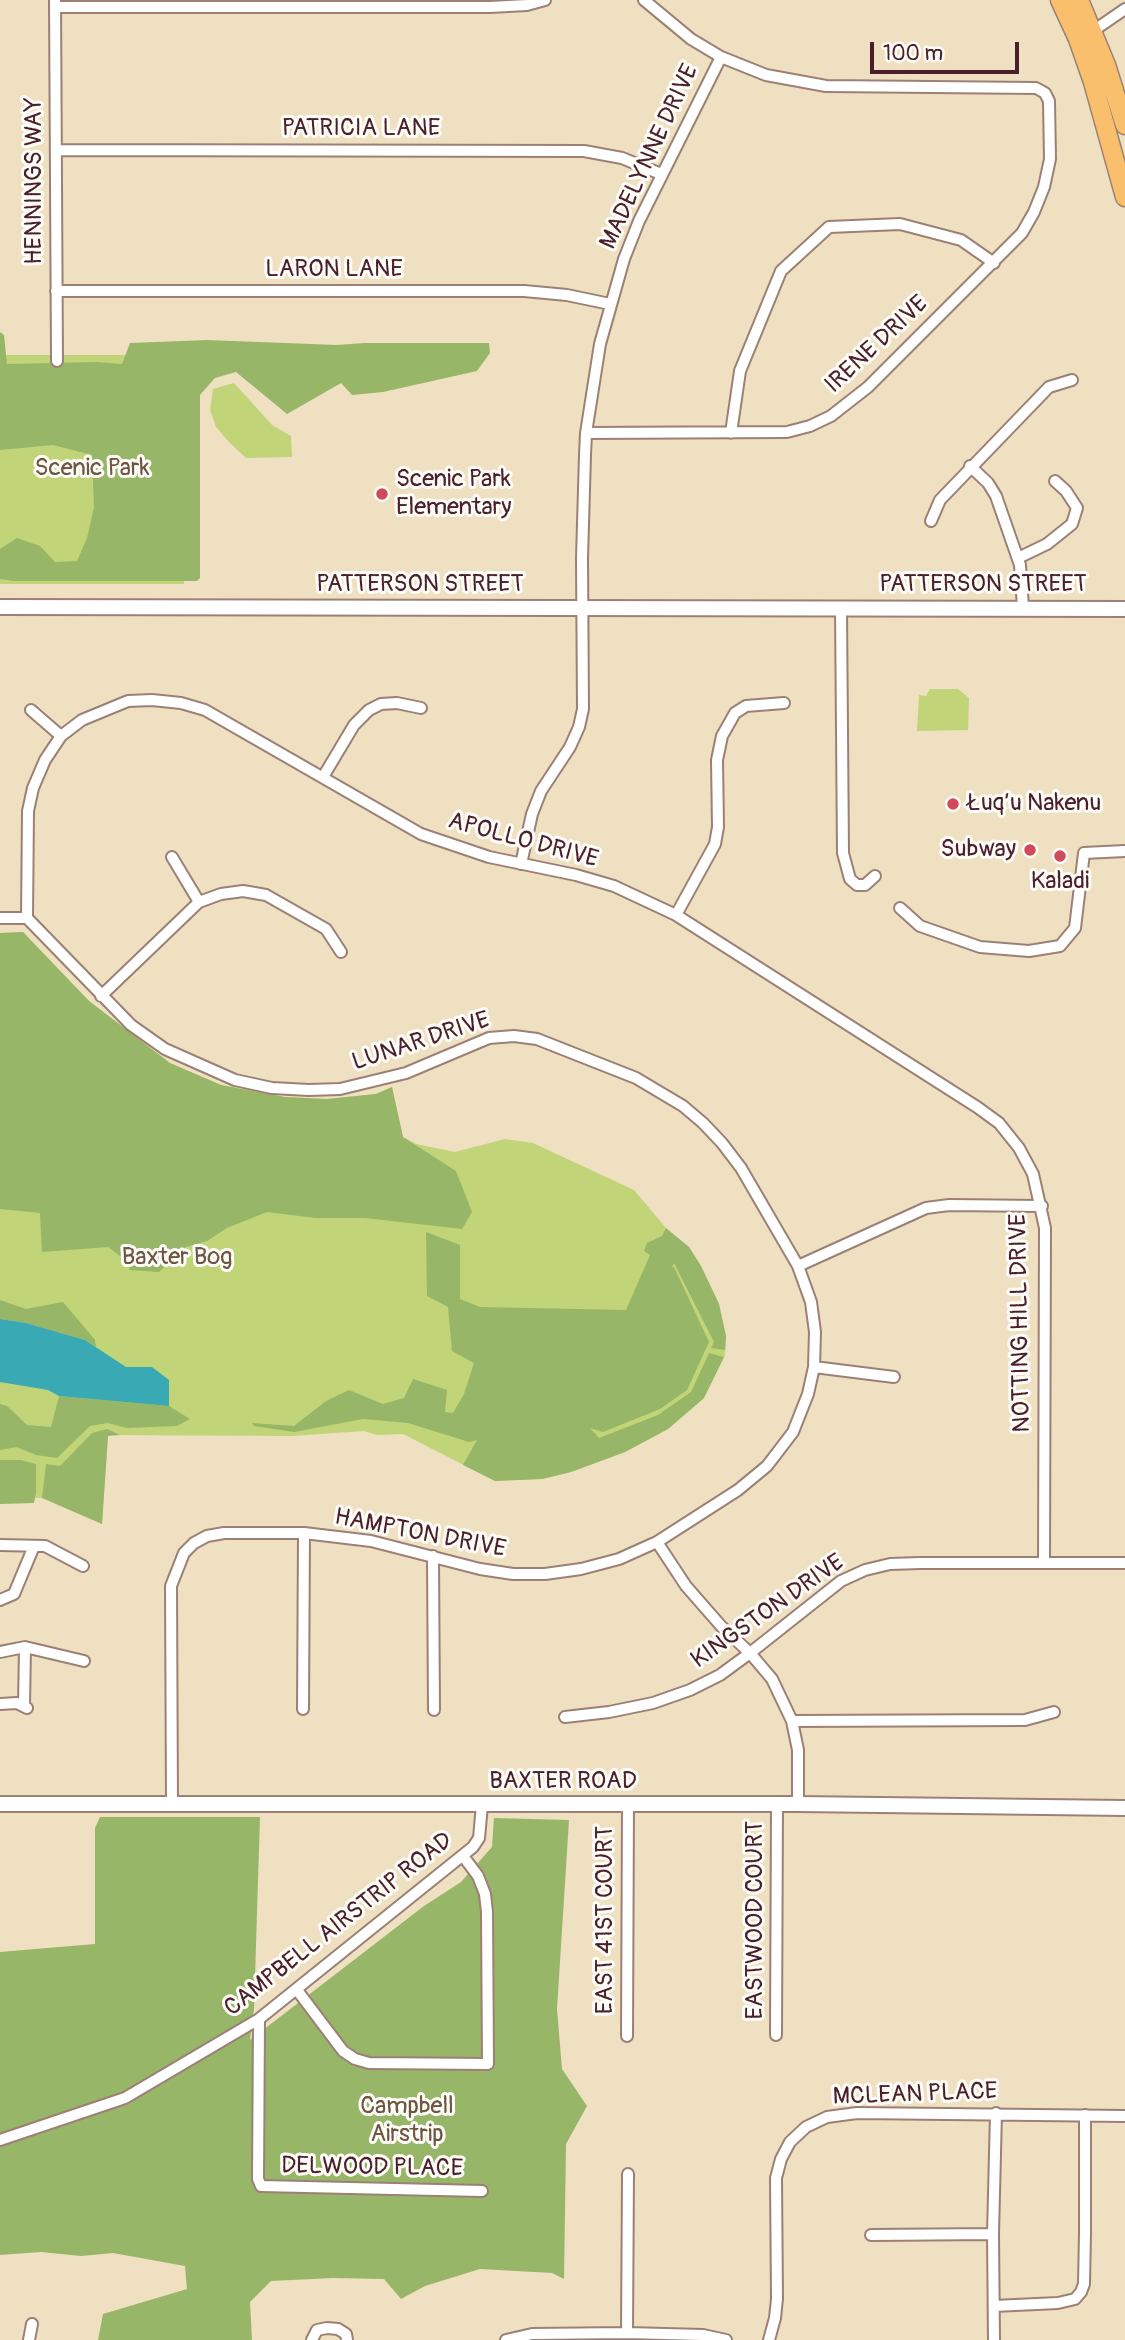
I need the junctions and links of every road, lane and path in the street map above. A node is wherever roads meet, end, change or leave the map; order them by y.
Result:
1 (545, 0) edge
2 (644, 0) edge
3 (1060, 0) edge
4 (1079, 0) edge
5 (55, 4) edge
6 (1125, 9) edge
7 (1086, 35) junction
8 (720, 57) junction
9 (1125, 125) edge
10 (57, 150) junction
11 (661, 174) junction
12 (1125, 197) edge
13 (994, 263) junction
14 (56, 291) junction
15 (610, 304) junction
16 (57, 361) dead end
17 (1072, 380) dead end
18 (586, 433) junction
19 (731, 433) junction
20 (970, 466) junction
21 (1055, 481) dead end
22 (930, 521) dead end
23 (1018, 558) junction
24 (0, 607) edge
25 (1023, 607) junction
26 (583, 608) junction
27 (841, 608) junction
28 (1125, 609) edge
29 (784, 703) dead end
30 (421, 708) dead end
31 (31, 710) dead end
32 (61, 736) junction
33 (323, 776) junction
34 (1125, 851) edge
35 (172, 858) dead end
36 (522, 864) junction
37 (875, 876) dead end
38 (199, 902) junction
39 (900, 908) dead end
40 (676, 915) junction
41 (0, 918) edge
42 (27, 918) junction
43 (341, 952) dead end
44 (101, 996) junction
45 (977, 1107) joint
46 (1042, 1206) junction
47 (798, 1266) junction
48 (814, 1367) junction
49 (894, 1377) dead end
50 (304, 1533) junction
51 (657, 1542) junction
52 (0, 1545) edge
53 (34, 1546) junction
54 (433, 1556) junction
55 (1044, 1561) junction
56 (1125, 1563) edge
57 (83, 1566) dead end
58 (0, 1600) edge
59 (25, 1647) junction
60 (0, 1652) edge
61 (751, 1653) junction
62 (84, 1661) dead end
63 (0, 1704) edge
64 (303, 1709) dead end
65 (434, 1710) dead end
66 (1054, 1712) dead end
67 (565, 1717) dead end
68 (792, 1721) junction
69 (0, 1804) edge
70 (172, 1804) junction
71 (798, 1804) junction
72 (482, 1805) junction
73 (628, 1805) junction
74 (777, 1805) junction
75 (1125, 1808) edge
76 (463, 1856) junction
77 (296, 1990) junction
78 (259, 2019) junction
79 (776, 2035) dead end
80 (627, 2036) dead end
81 (996, 2113) junction
82 (1085, 2115) junction
83 (1125, 2116) edge
84 (0, 2140) edge
85 (628, 2174) dead end
86 (482, 2191) dead end
87 (993, 2234) junction
88 (871, 2235) dead end
89 (994, 2306) junction
90 (32, 2324) dead end
91 (627, 2333) junction
92 (29, 2340) edge
93 (312, 2340) edge
94 (347, 2340) edge
95 (506, 2340) edge
96 (726, 2340) edge
97 (769, 2340) edge
98 (994, 2340) edge

1 - 5 street
2 - 8 street
3 - 7 main road
4 - 7 main road
5 - 10 street, HENNINGS WAY
6 - 7 street
7 - 9 main road
7 - 12 main road
8 - 11 street, MADELYNNE DRIVE
8 - 13 street, IRENE DRIVE
10 - 11 street, PATRICIA LANE
10 - 14 street, HENNINGS WAY
11 - 15 street, MADELYNNE DRIVE
13 - 19 street, IRENE DRIVE
13 - 19 street
14 - 15 street, LARON LANE
14 - 16 street, HENNINGS WAY
15 - 18 street, MADELYNNE DRIVE
17 - 20 street
18 - 19 street, IRENE DRIVE
18 - 26 street, MADELYNNE DRIVE
20 - 22 street
20 - 23 street
21 - 23 street
23 - 25 street
24 - 26 street, PATTERSON STREET
25 - 27 street, PATTERSON STREET
25 - 28 street, PATTERSON STREET
26 - 27 street, PATTERSON STREET
26 - 36 street, MADELYNNE DRIVE
27 - 37 street
29 - 40 street
30 - 33 street
31 - 32 street
32 - 33 street, APOLLO DRIVE
32 - 42 street, APOLLO DRIVE
33 - 36 street, APOLLO DRIVE
34 - 39 street
35 - 38 street
36 - 40 street, APOLLO DRIVE
38 - 43 street
38 - 44 street
40 - 45 street, APOLLO DRIVE
41 - 42 street
42 - 44 street, LUNAR DRIVE
44 - 47 street, LUNAR DRIVE
45 - 46 street, NOTTING HILL DRIVE
46 - 47 street
46 - 55 street, NOTTING HILL DRIVE
47 - 48 street, LUNAR DRIVE
48 - 49 street
48 - 51 street, HAMPTON DRIVE
50 - 54 street, HAMPTON DRIVE
50 - 64 street
50 - 70 street, HAMPTON DRIVE
51 - 54 street, HAMPTON DRIVE
51 - 61 street
52 - 53 street
53 - 57 street
53 - 58 street
54 - 65 street
55 - 56 street, KINGSTON DRIVE
55 - 61 street, KINGSTON DRIVE
59 - 60 street
59 - 62 street
59 - 63 street
61 - 67 street, KINGSTON DRIVE
61 - 68 street
66 - 68 street
68 - 71 street
69 - 70 street, BAXTER ROAD
70 - 72 street, BAXTER ROAD
71 - 74 street, BAXTER ROAD
71 - 75 street, BAXTER ROAD
72 - 73 street, BAXTER ROAD
72 - 76 street, CAMPBELL AIRSTRIP ROAD
73 - 74 street, BAXTER ROAD
73 - 80 street, EAST 41ST COURT
74 - 79 street, EASTWOOD COURT
76 - 77 street, CAMPBELL AIRSTRIP ROAD
76 - 77 street
77 - 78 street, CAMPBELL AIRSTRIP ROAD
78 - 84 street, CAMPBELL AIRSTRIP ROAD
78 - 86 street, DELWOOD PLACE
81 - 82 street, MCLEAN PLACE
81 - 87 street
81 - 97 street, MCLEAN PLACE
82 - 83 street, MCLEAN PLACE
82 - 89 street
85 - 91 street
87 - 88 street
87 - 89 street
89 - 98 street
90 - 92 street
91 - 95 street
91 - 96 street
93 - 94 street

